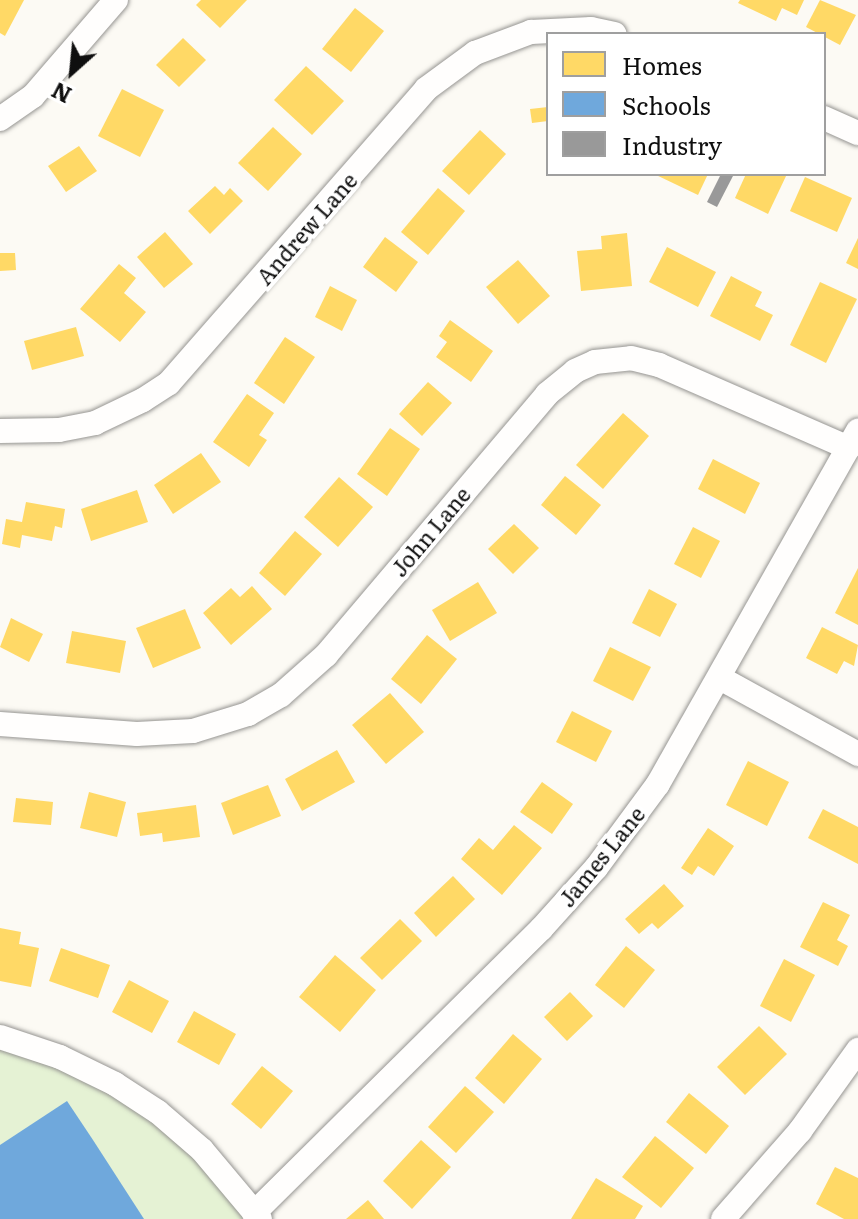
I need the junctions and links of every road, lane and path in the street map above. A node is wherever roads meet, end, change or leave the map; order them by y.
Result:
1 (116, 0) edge
2 (605, 32) edge
3 (0, 119) edge
4 (826, 119) edge
5 (858, 133) edge
6 (0, 431) edge
7 (853, 440) edge
8 (720, 678) junction
9 (0, 724) edge
10 (858, 754) edge
11 (0, 1037) edge
12 (858, 1050) edge
13 (257, 1216) edge
14 (723, 1219) edge

1 - 3 street
2 - 6 street, Andrew Lane
4 - 5 street
7 - 8 street, James Lane
7 - 9 street, John Lane
8 - 10 street
8 - 13 street, James Lane
11 - 13 street
12 - 14 street

